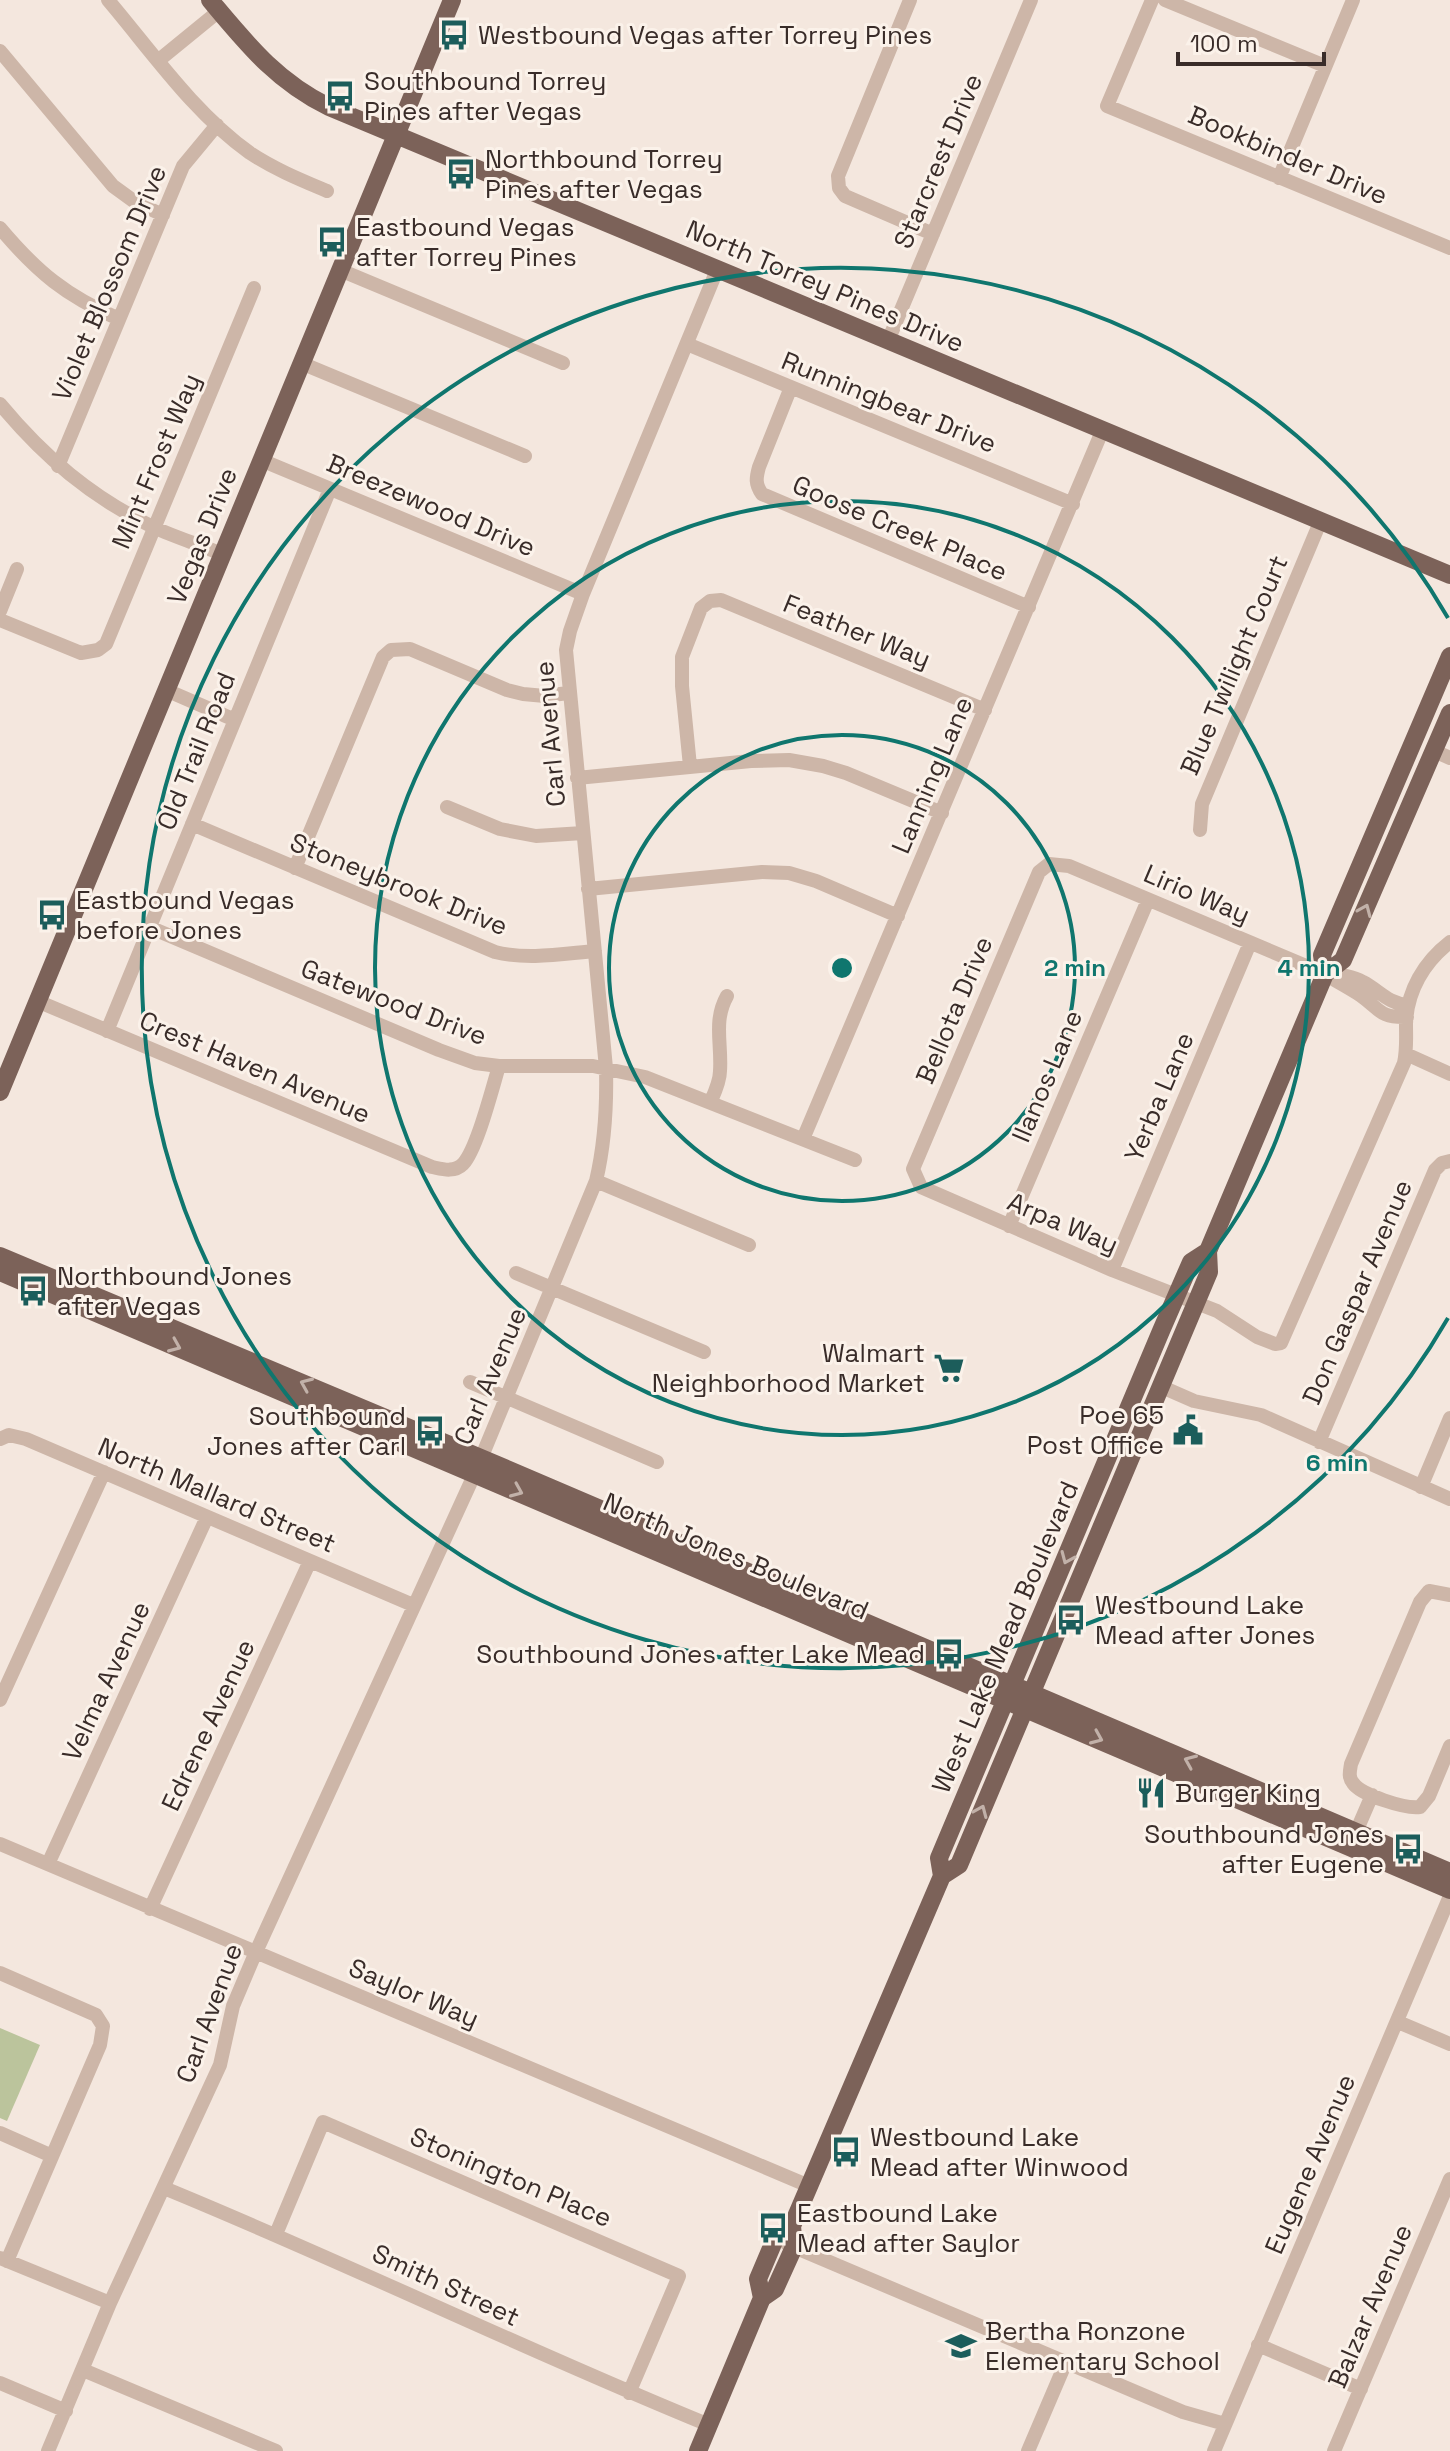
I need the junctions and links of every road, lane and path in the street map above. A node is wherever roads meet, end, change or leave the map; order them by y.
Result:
1 (108, 0) edge
2 (452, 0) edge
3 (910, 0) edge
4 (1031, 0) edge
5 (1152, 0) edge
6 (1165, 0) edge
7 (1353, 0) edge
8 (215, 5) edge
9 (0, 51) edge
10 (159, 60) junction
11 (1325, 66) junction
12 (217, 125) junction
13 (396, 135) junction
14 (1279, 178) junction
15 (327, 191) dead end
16 (163, 215) junction
17 (0, 228) edge
18 (933, 234) junction
19 (1450, 248) edge
20 (340, 270) junction
21 (717, 270) junction
22 (254, 288) dead end
23 (119, 319) junction
24 (888, 341) junction
25 (687, 344) junction
26 (301, 363) junction
27 (563, 363) dead end
28 (791, 387) junction
29 (0, 404) edge
30 (1103, 429) junction
31 (525, 456) dead end
32 (261, 460) junction
33 (58, 466) junction
34 (330, 489) junction
35 (1073, 504) junction
36 (1321, 520) junction
37 (154, 527) junction
38 (222, 554) junction
39 (17, 569) dead end
40 (1450, 575) edge
41 (583, 594) junction
42 (1029, 607) junction
43 (0, 611) edge
44 (0, 620) edge
45 (1450, 656) edge
46 (166, 690) junction
47 (568, 693) junction
48 (985, 710) junction
49 (1450, 713) edge
50 (235, 720) junction
51 (1442, 754) edge
52 (690, 766) junction
53 (577, 778) junction
54 (447, 807) dead end
55 (942, 813) junction
56 (192, 824) junction
57 (1200, 830) dead end
58 (1375, 831) junction
59 (583, 833) junction
60 (1395, 840) junction
61 (1049, 864) joint
62 (295, 868) junction
63 (588, 889) junction
64 (1148, 900) junction
65 (898, 916) junction
66 (149, 927) junction
67 (1450, 942) edge
68 (1250, 943) junction
69 (595, 951) junction
70 (1325, 974) junction
71 (727, 996) dead end
72 (37, 1001) junction
73 (1407, 1011) junction
74 (107, 1031) junction
75 (1406, 1054) junction
76 (499, 1066) junction
77 (606, 1068) junction
78 (1450, 1074) edge
79 (0, 1092) edge
80 (711, 1101) junction
81 (803, 1139) junction
82 (855, 1160) dead end
83 (1446, 1162) edge
84 (915, 1179) joint
85 (596, 1181) junction
86 (1009, 1226) junction
87 (749, 1245) dead end
88 (1208, 1251) junction
89 (0, 1256) edge
90 (1112, 1270) junction
91 (0, 1272) edge
92 (516, 1273) dead end
93 (552, 1289) junction
94 (1177, 1296) junction
95 (1196, 1303) junction
96 (1161, 1331) junction
97 (704, 1352) dead end
98 (213, 1353) junction
99 (470, 1382) dead end
100 (1162, 1387) junction
101 (507, 1398) junction
102 (1126, 1417) junction
103 (1450, 1418) edge
104 (1, 1438) edge
105 (1319, 1442) junction
106 (657, 1462) dead end
107 (478, 1466) junction
108 (1104, 1470) junction
109 (104, 1472) junction
110 (1124, 1478) junction
111 (1421, 1487) junction
112 (1450, 1499) edge
113 (207, 1517) junction
114 (1093, 1548) junction
115 (310, 1561) junction
116 (688, 1564) junction
117 (761, 1578) junction
118 (743, 1587) junction
119 (1450, 1595) edge
120 (810, 1599) junction
121 (413, 1605) junction
122 (1009, 1692) junction
123 (0, 1700) edge
124 (1028, 1700) junction
125 (1450, 1746) edge
126 (1372, 1795) junction
127 (1284, 1810) junction
128 (1356, 1832) junction
129 (0, 1844) edge
130 (48, 1864) junction
131 (1450, 1872) edge
132 (942, 1876) junction
133 (1450, 1890) edge
134 (1450, 1896) edge
135 (150, 1909) junction
136 (255, 1954) junction
137 (0, 1973) edge
138 (1398, 2022) junction
139 (1450, 2044) edge
140 (0, 2133) edge
141 (52, 2156) junction
142 (1450, 2179) edge
143 (809, 2186) junction
144 (164, 2188) junction
145 (792, 2226) junction
146 (276, 2234) junction
147 (775, 2239) junction
148 (794, 2247) junction
149 (4, 2259) edge
150 (762, 2298) junction
151 (110, 2303) junction
152 (1258, 2345) junction
153 (1066, 2362) junction
154 (83, 2370) junction
155 (0, 2383) edge
156 (1361, 2389) junction
157 (629, 2393) junction
158 (66, 2411) junction
159 (1225, 2424) junction
160 (709, 2425) junction
161 (48, 2451) edge
162 (276, 2451) edge
163 (698, 2451) edge
164 (1028, 2451) edge
165 (1214, 2451) edge
166 (1334, 2451) edge

1 - 10 street
2 - 13 main road, Vegas Drive
3 - 18 street
4 - 18 street, Starcrest Drive
5 - 14 street, Bookbinder Drive
6 - 11 street
7 - 11 street
8 - 10 street
8 - 13 main road, North Torrey Pines Drive
9 - 16 street
10 - 12 street
11 - 14 street
12 - 15 street
12 - 16 street, Violet Blossom Drive
13 - 20 main road, Vegas Drive
13 - 21 main road, North Torrey Pines Drive
14 - 19 street, Bookbinder Drive
16 - 23 street, Violet Blossom Drive
17 - 23 street
18 - 24 street, Starcrest Drive
20 - 26 main road, Vegas Drive
20 - 27 street
21 - 24 main road, North Torrey Pines Drive
21 - 25 street, Carl Avenue
22 - 37 street, Mint Frost Way
23 - 33 street, Violet Blossom Drive
24 - 30 main road, North Torrey Pines Drive
25 - 28 street, Runningbear Drive
25 - 41 street, Carl Avenue
26 - 31 street
26 - 32 main road, Vegas Drive
28 - 35 street, Runningbear Drive
28 - 42 street, Goose Creek Place
29 - 33 street
30 - 35 street, Lanning Lane
30 - 36 main road, North Torrey Pines Drive
32 - 34 street, Breezewood Drive
32 - 38 main road, Vegas Drive
33 - 37 street
34 - 41 street, Breezewood Drive
34 - 50 street, Old Trail Road
35 - 42 street, Lanning Lane
36 - 40 main road, North Torrey Pines Drive
36 - 57 street, Blue Twilight Court
37 - 38 street
37 - 44 street, Mint Frost Way
38 - 46 main road, Vegas Drive
39 - 43 street
41 - 47 street, Carl Avenue
42 - 48 street, Lanning Lane
45 - 58 main road, West Lake Mead Boulevard
46 - 50 street
46 - 72 main road, Vegas Drive
47 - 53 street, Carl Avenue
47 - 62 street
48 - 52 street, Feather Way
48 - 55 street, Lanning Lane
49 - 51 main road, West Lake Mead Boulevard
50 - 56 street, Old Trail Road
51 - 60 main road, West Lake Mead Boulevard
52 - 53 street
52 - 55 street
53 - 59 street, Carl Avenue
54 - 59 street
55 - 65 street, Lanning Lane
56 - 62 street, Stoneybrook Drive
56 - 66 street, Old Trail Road
58 - 60 main road
58 - 70 main road, West Lake Mead Boulevard
59 - 63 street, Carl Avenue
70 -> 60 main road, West Lake Mead Boulevard
61 - 64 street, Lirio Way
61 - 84 street, Bellota Drive
62 - 69 street, Stoneybrook Drive
63 - 65 street
63 - 69 street, Carl Avenue
64 - 68 street, Lirio Way
64 - 86 street, Ilanos Lane
65 - 81 street, Lanning Lane
66 - 74 street, Old Trail Road
66 - 76 street, Gatewood Drive
67 - 73 street
68 - 70 street, Lirio Way
68 - 90 street, Yerba Lane
69 - 77 street, Carl Avenue
70 - 73 street, Lirio Way
70 - 88 main road, West Lake Mead Boulevard
71 - 80 street
72 - 74 street, Crest Haven Avenue
72 - 79 main road, Vegas Drive
73 - 75 street
74 - 76 street, Crest Haven Avenue
75 - 78 street
75 - 95 street, Arpa Way
76 - 77 street, Gatewood Drive
77 - 80 street, Gatewood Drive
77 - 85 street, Carl Avenue
80 - 81 street, Gatewood Drive
81 - 82 street, Gatewood Drive
83 - 105 street, Don Gaspar Avenue
84 - 86 street, Arpa Way
85 - 87 street
85 - 93 street, Carl Avenue
86 - 90 street, Arpa Way
88 - 94 main road, West Lake Mead Boulevard
88 - 95 main road, West Lake Mead Boulevard
89 - 98 main road, North Jones Boulevard
90 - 94 street, Arpa Way
91 -> 98 main road, North Jones Boulevard
92 - 93 street
93 - 97 street
93 - 101 street, Carl Avenue
94 - 95 street, Arpa Way
94 - 96 main road, West Lake Mead Boulevard
95 - 100 main road, West Lake Mead Boulevard
96 - 100 main road
96 - 102 main road, West Lake Mead Boulevard
98 - 107 main road, North Jones Boulevard
99 - 101 street
100 - 105 street
100 - 110 main road, West Lake Mead Boulevard
101 - 106 street
101 - 107 street, Carl Avenue
102 - 108 main road, West Lake Mead Boulevard
102 - 110 main road
103 - 111 street
104 - 109 street, North Mallard Street
105 - 111 street
107 -> 116 main road, North Jones Boulevard
107 - 117 main road, North Jones Boulevard
107 - 121 street, Carl Avenue
108 - 114 main road
108 -> 122 main road, West Lake Mead Boulevard
109 - 113 street, North Mallard Street
109 - 123 street
110 - 114 main road, West Lake Mead Boulevard
111 - 112 street
113 - 115 street, North Mallard Street
113 - 130 street, Velma Avenue
114 - 124 main road, West Lake Mead Boulevard
115 - 121 street, North Mallard Street
115 - 135 street, Edrene Avenue
116 - 117 main road
116 - 118 main road, North Jones Boulevard
117 - 120 main road, North Jones Boulevard
118 - 120 main road
118 - 122 main road, North Jones Boulevard
119 - 126 street
120 - 122 main road, North Jones Boulevard
121 - 136 street, Carl Avenue
122 - 124 main road, North Jones Boulevard
122 - 132 main road, West Lake Mead Boulevard
124 - 127 main road, North Jones Boulevard
132 -> 124 main road, West Lake Mead Boulevard
125 - 126 street
126 - 128 street
127 - 128 main road, North Jones Boulevard
127 - 133 main road, North Jones Boulevard
128 - 131 main road, North Jones Boulevard
129 - 130 street, Saylor Way
130 - 135 street, Saylor Way
132 - 143 main road, West Lake Mead Boulevard
134 - 138 street, Eugene Avenue
135 - 136 street, Saylor Way
136 - 143 street, Saylor Way
136 - 144 street, Carl Avenue
137 - 141 street
138 - 139 street
138 - 152 street, Eugene Avenue
140 - 141 street
141 - 149 street
142 - 156 street, Balzar Avenue
143 - 145 main road, West Lake Mead Boulevard
144 - 146 street, Smith Street
144 - 151 street, Carl Avenue
145 - 147 main road, West Lake Mead Boulevard
145 - 148 main road, West Lake Mead Boulevard
146 - 157 street, Smith Street
146 - 157 street, Stonington Place
147 - 148 street
147 - 150 main road, West Lake Mead Boulevard
148 - 150 main road, West Lake Mead Boulevard
148 - 153 street
149 - 151 street
150 - 160 main road, West Lake Mead Boulevard
151 - 154 street, Carl Avenue
152 - 156 street
152 - 159 street, Eugene Avenue
153 - 159 street
153 - 164 street
154 - 158 street, Carl Avenue
154 - 162 street
155 - 158 street
156 - 166 street, Balzar Avenue
157 - 160 street, Smith Street
158 - 161 street, Carl Avenue
159 - 165 street, Eugene Avenue
160 - 163 main road, West Lake Mead Boulevard

